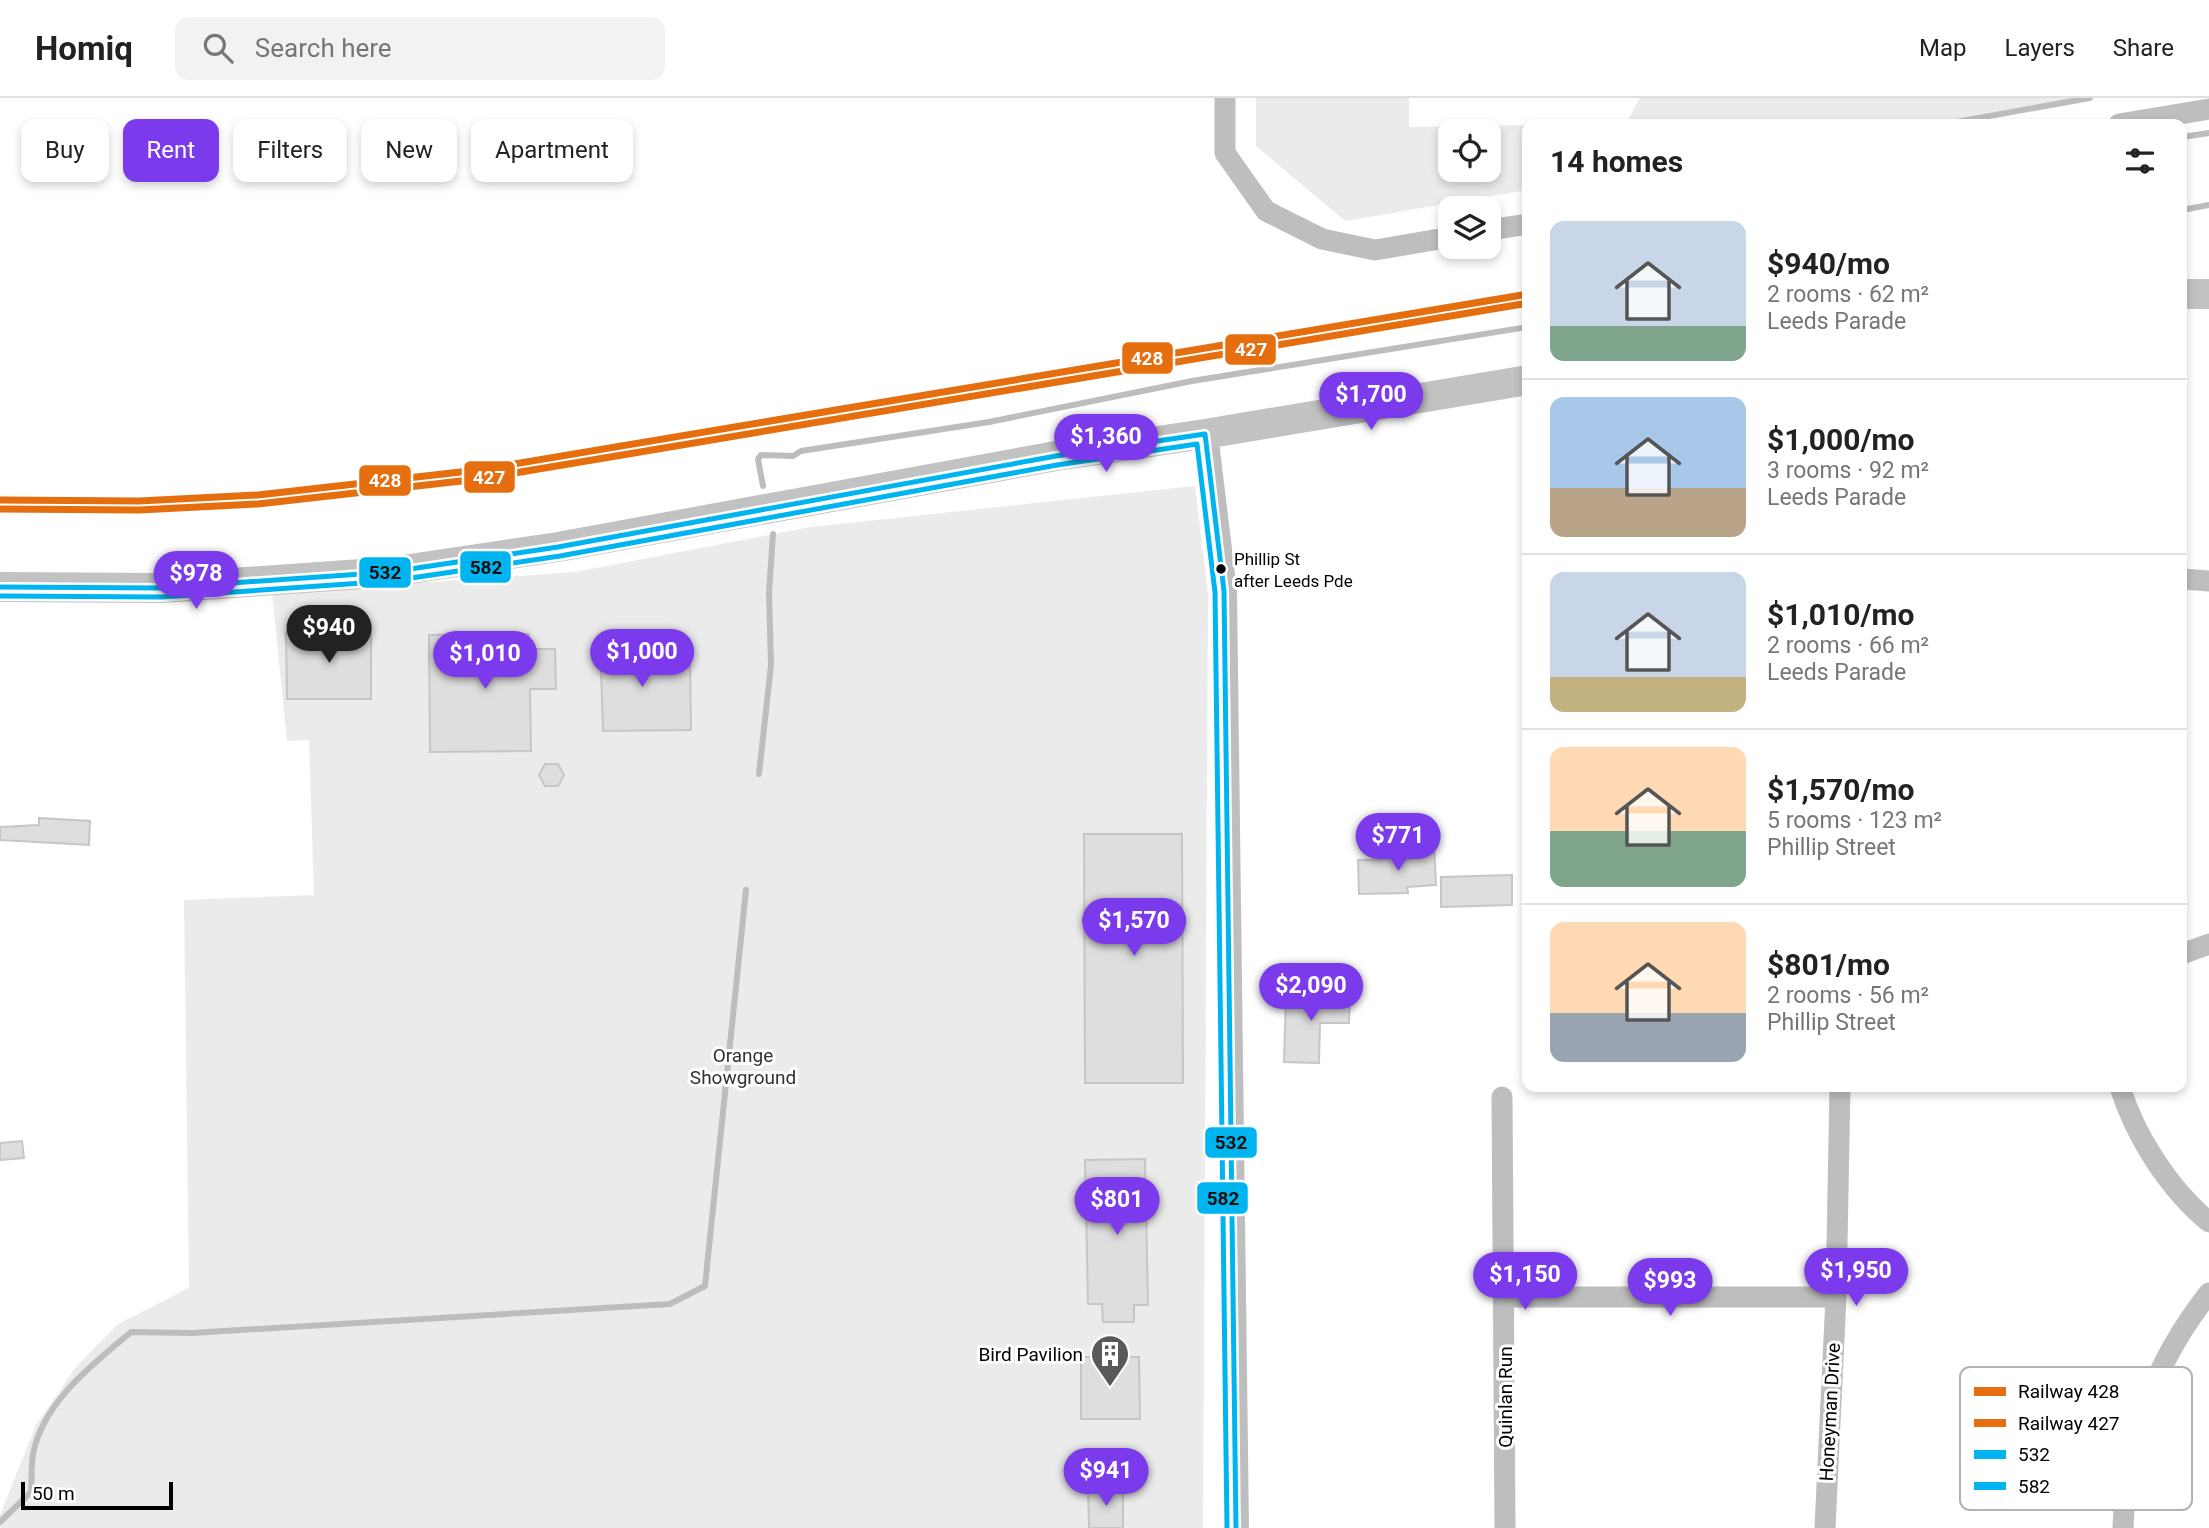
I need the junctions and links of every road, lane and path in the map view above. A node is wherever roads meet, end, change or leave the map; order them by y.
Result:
1 (1225, 98) edge
2 (2209, 109) edge
3 (2149, 119) edge
4 (1522, 225) edge
5 (1501, 228) edge
6 (1438, 239) edge
7 (2187, 294) edge
8 (2209, 294) edge
9 (1522, 381) edge
10 (1205, 434) junction
11 (2187, 579) edge
12 (2209, 581) edge
13 (0, 587) edge
14 (2209, 944) edge
15 (2187, 952) edge
16 (1840, 1092) edge
17 (2122, 1092) edge
18 (1503, 1097) dead end
19 (2209, 1222) edge
20 (2209, 1293) edge
21 (1504, 1297) junction
22 (1836, 1297) junction
23 (2162, 1367) edge
24 (2124, 1510) edge
25 (1236, 1528) edge
26 (1506, 1528) edge
27 (1825, 1528) edge
28 (2123, 1528) edge

1 - 6 street
2 - 3 street
4 - 5 street
7 - 8 main road
9 - 10 main road
10 - 13 main road
10 - 25 street
11 - 12 street
14 - 15 street
16 - 22 street, Honeyman Drive
17 - 19 street
18 - 21 street, Quinlan Run
20 - 23 street
21 - 22 street
21 - 26 street, Quinlan Run
22 - 27 street, Honeyman Drive
24 - 28 street

